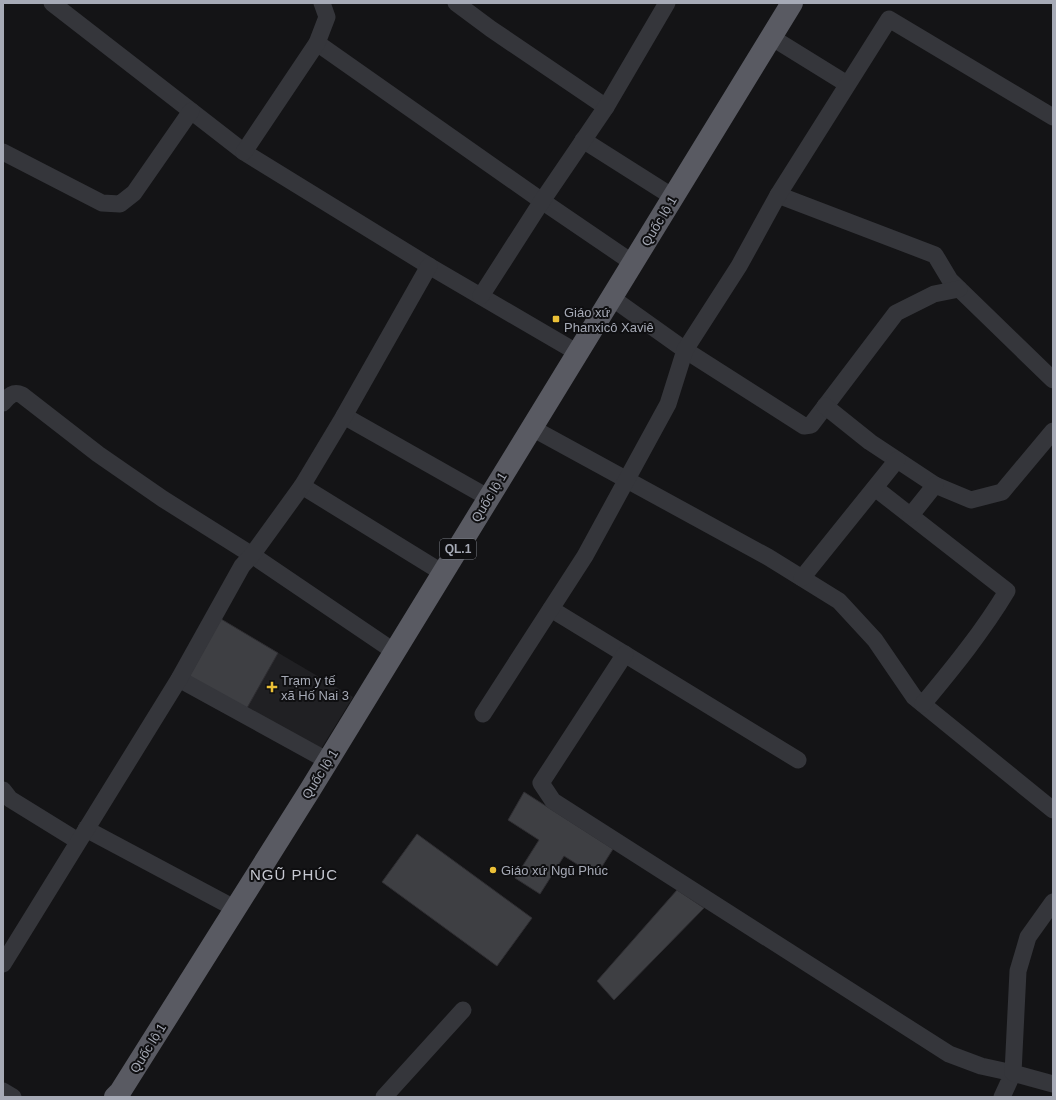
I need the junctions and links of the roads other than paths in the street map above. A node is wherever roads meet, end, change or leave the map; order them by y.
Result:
1 (52, 3) edge
2 (322, 3) edge
3 (456, 3) edge
4 (667, 3) edge
5 (792, 3) edge
6 (771, 37) junction
7 (317, 43) junction
8 (847, 84) junction
9 (606, 108) junction
10 (191, 111) junction
11 (1053, 117) edge
12 (583, 140) junction
13 (3, 152) edge
14 (244, 152) junction
15 (778, 195) junction
16 (673, 197) junction
17 (542, 201) junction
18 (633, 263) junction
19 (429, 266) junction
20 (959, 289) junction
21 (481, 296) junction
22 (612, 298) junction
23 (685, 350) junction
24 (578, 353) junction
25 (1053, 380) edge
26 (3, 403) edge
27 (825, 406) junction
28 (344, 416) junction
29 (532, 428) junction
30 (1053, 431) edge
31 (897, 460) junction
32 (626, 480) junction
33 (935, 485) junction
34 (302, 486) junction
35 (875, 488) junction
36 (489, 498) junction
37 (911, 515) junction
38 (252, 555) junction
39 (443, 573) junction
40 (802, 578) junction
41 (551, 609) junction
42 (395, 652) junction
43 (625, 654) junction
44 (179, 680) junction
45 (923, 704) junction
46 (483, 714) dead end
47 (798, 760) dead end
48 (328, 761) junction
49 (3, 790) edge
50 (1053, 810) edge
51 (82, 835) junction
52 (1053, 902) edge
53 (236, 909) junction
54 (3, 964) edge
55 (463, 1010) dead end
56 (1013, 1073) junction
57 (1053, 1084) edge
58 (3, 1091) edge
59 (118, 1095) edge
60 (13, 1097) edge
61 (384, 1097) edge
62 (1002, 1097) edge

1 - 10 street
2 - 7 street
3 - 9 street
4 - 9 street
5 - 6 highway, Quốc lộ 1 / QL.1
6 - 8 street
6 - 16 highway, Quốc lộ 1 / QL.1
7 - 14 street
7 - 17 street
8 - 11 street
8 - 15 street
9 - 12 street
10 - 13 street
10 - 14 street
12 - 16 street
12 - 17 street
14 - 19 street
15 - 20 street
15 - 23 street
16 - 18 highway, Quốc lộ 1 / QL.1
17 - 18 street
17 - 21 street
18 - 22 highway, Quốc lộ 1 / QL.1
19 - 21 street
19 - 28 street
20 - 25 street
20 - 27 street
21 - 24 street
22 - 23 street
22 - 24 highway, Quốc lộ 1 / QL.1
23 - 27 street
23 - 32 street
24 - 29 highway, Quốc lộ 1 / QL.1
26 - 38 street
27 - 31 street
28 - 34 street
28 - 36 street
29 - 32 street
29 - 36 highway, Quốc lộ 1 / QL.1
30 - 33 street
31 - 33 street
31 - 35 street
32 - 40 street
32 - 41 street
33 - 37 street
34 - 38 street
34 - 39 street
35 - 37 street
35 - 40 street
36 - 39 highway, Quốc lộ 1 / QL.1
37 - 45 street
38 - 42 street
38 - 44 street
39 - 42 highway, Quốc lộ 1 / QL.1
40 - 45 street
41 - 43 street
41 - 46 street
42 - 48 highway, Quốc lộ 1 / QL.1
43 - 47 street
43 - 56 street
44 - 48 street
44 - 51 street
45 - 50 street
48 - 53 highway, Quốc lộ 1 / QL.1
49 - 51 street
51 - 53 street
51 - 54 street
52 - 56 street
53 - 59 highway, Quốc lộ 1 / QL.1
55 - 61 street
56 - 57 street
56 - 62 street
58 - 60 street

